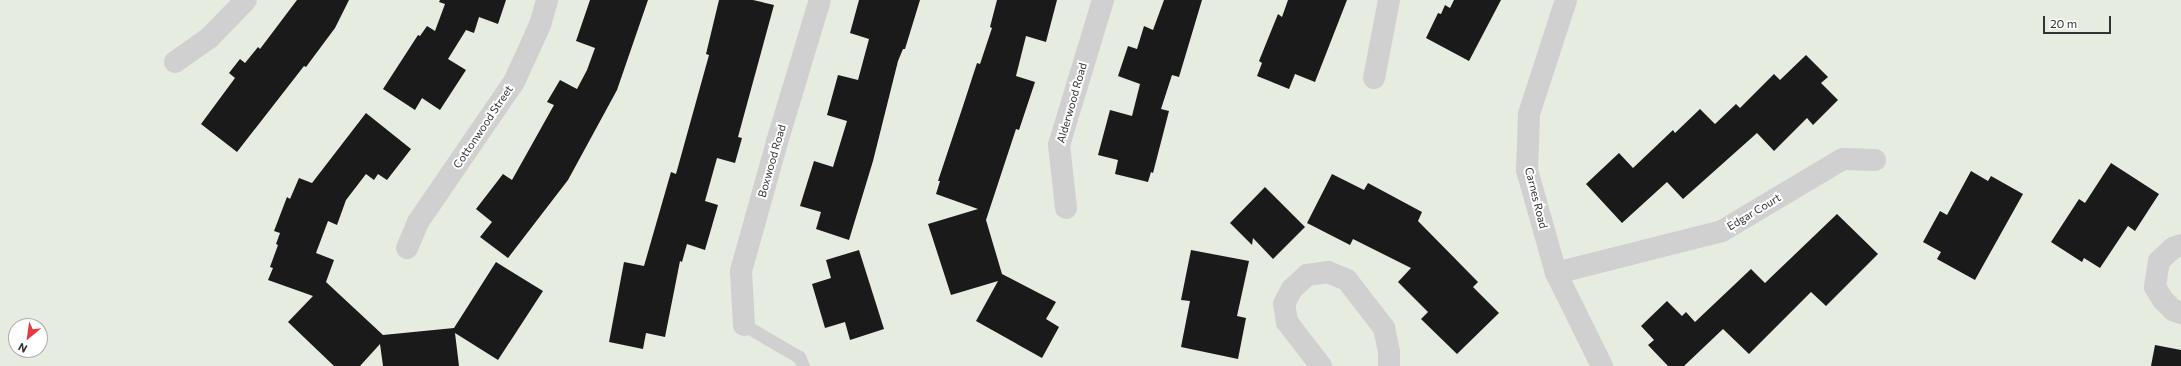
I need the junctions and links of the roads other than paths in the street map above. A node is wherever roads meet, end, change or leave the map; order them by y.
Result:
1 (246, 0) edge
2 (547, 0) edge
3 (820, 0) edge
4 (1103, 0) edge
5 (1389, 0) edge
6 (1566, 0) edge
7 (174, 62) dead end
8 (1374, 78) dead end
9 (1875, 160) dead end
10 (1066, 208) dead end
11 (2181, 245) edge
12 (407, 248) dead end
13 (1556, 273) junction
14 (2181, 313) edge
15 (744, 325) joint
16 (803, 366) edge
17 (1321, 366) edge
18 (1389, 366) edge
19 (1602, 366) edge

1 - 7 street
2 - 12 street, Cottonwood Street
3 - 15 street, Boxwood Road
4 - 10 street, Alderwood Road
5 - 8 street
6 - 13 street, Carnes Road
9 - 13 street, Edgar Court
11 - 14 street
13 - 19 street, Carnes Road
15 - 16 lane
17 - 18 street

